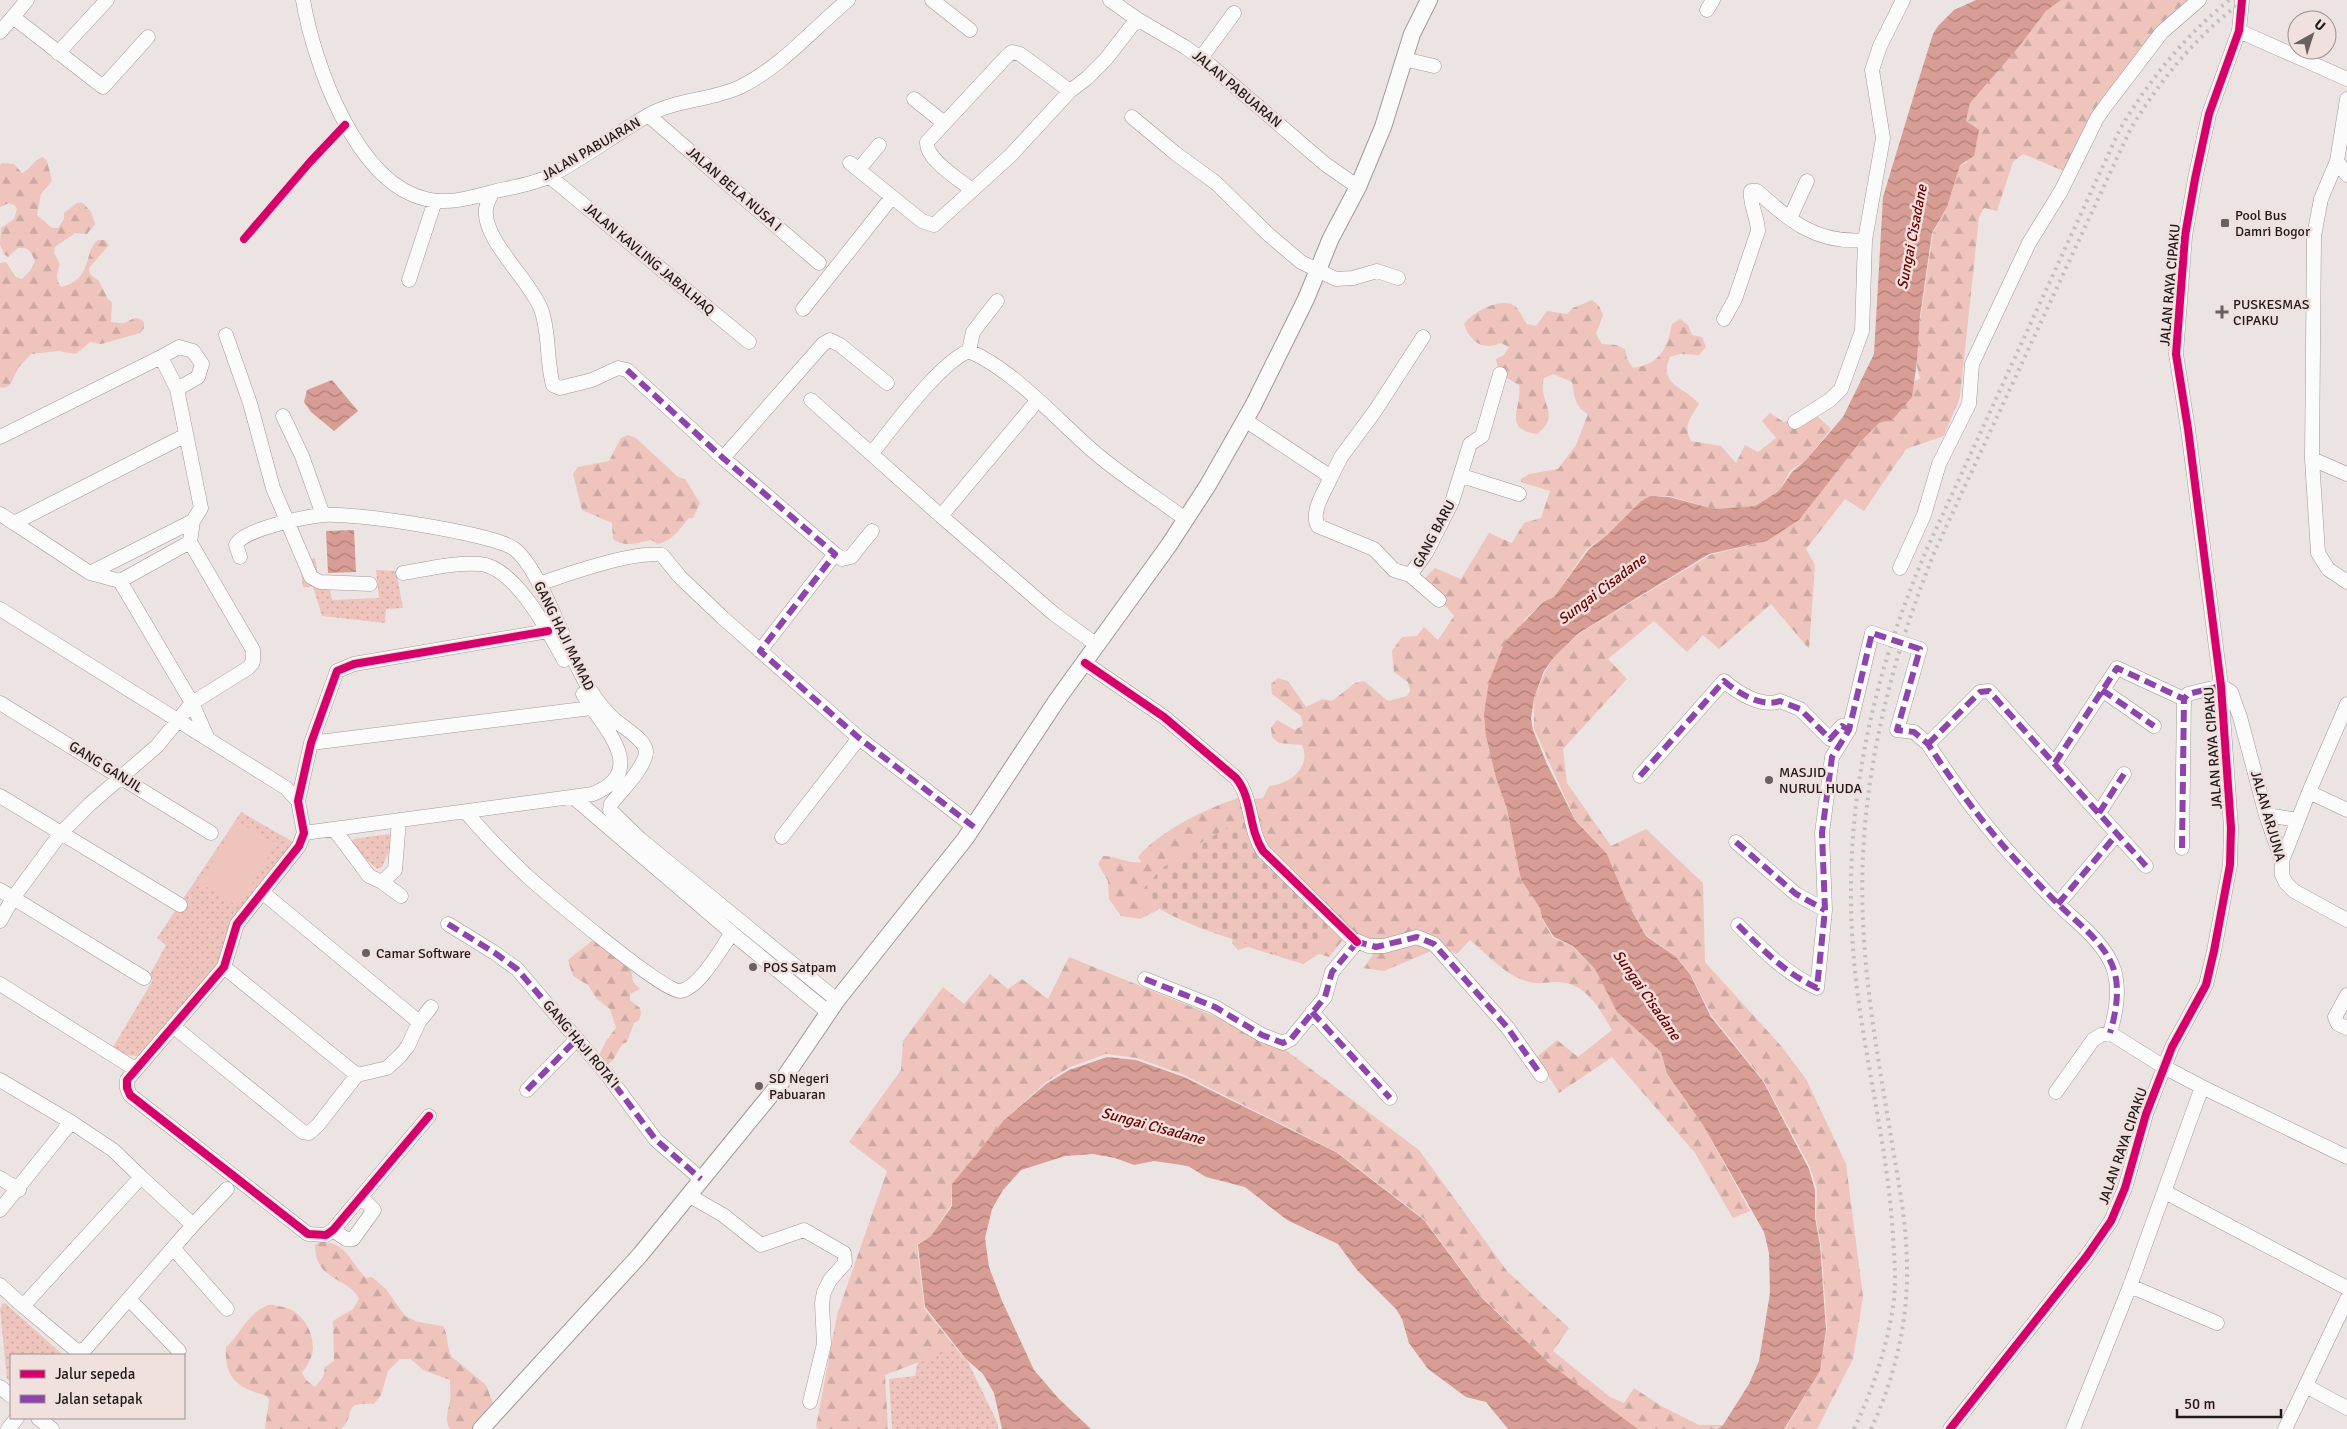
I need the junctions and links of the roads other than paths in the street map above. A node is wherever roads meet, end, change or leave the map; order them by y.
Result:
1 (28, 0) edge
2 (107, 0) edge
3 (303, 0) edge
4 (848, 0) edge
5 (932, 0) edge
6 (1110, 0) edge
7 (1429, 0) edge
8 (1903, 0) edge
9 (2199, 0) edge
10 (2242, 0) edge
11 (1234, 13) dead end
12 (13, 18) junction
13 (1138, 19) junction
14 (970, 30) dead end
15 (2240, 31) junction
16 (0, 32) edge
17 (148, 37) dead end
18 (58, 53) junction
19 (1201, 58) junction
20 (1404, 58) junction
21 (1434, 66) dead end
22 (2347, 79) edge
23 (1070, 91) junction
24 (914, 99) dead end
25 (2347, 99) edge
26 (648, 115) junction
27 (1132, 117) dead end
28 (944, 122) junction
29 (879, 145) dead end
30 (2337, 161) junction
31 (2347, 175) edge
32 (549, 176) junction
33 (1807, 181) dead end
34 (1358, 187) junction
35 (972, 190) junction
36 (494, 192) junction
37 (892, 197) junction
38 (435, 201) junction
39 (1790, 218) junction
40 (1865, 240) junction
41 (819, 263) dead end
42 (1316, 272) junction
43 (1398, 278) dead end
44 (409, 280) dead end
45 (997, 301) dead end
46 (803, 309) dead end
47 (1724, 319) dead end
48 (226, 335) dead end
49 (1423, 337) dead end
50 (749, 342) dead end
51 (969, 351) junction
52 (161, 356) junction
53 (1500, 374) dead end
54 (887, 383) dead end
55 (177, 389) junction
56 (811, 400) dead end
57 (1037, 401) junction
58 (282, 416) dead end
59 (1245, 420) junction
60 (1795, 422) dead end
61 (186, 435) junction
62 (0, 438) edge
63 (872, 453) junction
64 (723, 458) junction
65 (2312, 458) junction
66 (2347, 474) edge
67 (1462, 476) junction
68 (1331, 477) junction
69 (1519, 494) dead end
70 (0, 514) edge
71 (323, 515) junction
72 (941, 516) junction
73 (1185, 519) junction
74 (193, 521) junction
75 (289, 522) junction
76 (14, 524) junction
77 (872, 530) dead end
78 (190, 542) junction
79 (835, 554) junction
80 (240, 556) dead end
81 (1900, 568) dead end
82 (403, 572) dead end
83 (90, 573) junction
84 (1410, 575) junction
85 (120, 581) junction
86 (2347, 582) edge
87 (370, 584) dead end
88 (539, 584) junction
89 (1439, 600) dead end
90 (0, 610) edge
91 (548, 631) junction
92 (1098, 645) junction
93 (760, 651) junction
94 (1085, 663) junction
95 (2222, 686) junction
96 (2102, 690) junction
97 (2184, 699) junction
98 (0, 703) edge
99 (192, 703) junction
100 (2347, 704) edge
101 (591, 708) junction
102 (178, 721) junction
103 (2154, 726) dead end
104 (1849, 730) junction
105 (860, 738) junction
106 (208, 739) junction
107 (312, 743) junction
108 (1928, 744) junction
109 (2055, 764) junction
110 (2124, 774) dead end
111 (1640, 776) dead end
112 (122, 777) junction
113 (2308, 792) junction
114 (0, 796) edge
115 (573, 797) junction
116 (298, 801) junction
117 (2347, 810) edge
118 (466, 812) junction
119 (2099, 812) junction
120 (2266, 815) junction
121 (399, 820) junction
122 (2298, 820) junction
123 (974, 827) junction
124 (334, 829) junction
125 (61, 833) junction
126 (211, 833) dead end
127 (304, 833) junction
128 (2117, 834) junction
129 (782, 837) dead end
130 (1736, 842) dead end
131 (2182, 848) dead end
132 (2282, 861) junction
133 (2146, 866) dead end
134 (382, 882) junction
135 (0, 890) edge
136 (262, 892) junction
137 (401, 896) dead end
138 (13, 898) junction
139 (2058, 904) junction
140 (180, 905) dead end
141 (1825, 910) junction
142 (2347, 920) edge
143 (0, 921) edge
144 (448, 924) dead end
145 (1738, 925) dead end
146 (732, 933) junction
147 (1357, 942) junction
148 (224, 967) junction
149 (144, 978) dead end
150 (1146, 979) dead end
151 (0, 984) edge
152 (2347, 995) edge
153 (833, 1006) junction
154 (431, 1007) dead end
155 (1312, 1012) junction
156 (419, 1022) junction
157 (173, 1026) junction
158 (2347, 1028) edge
159 (2110, 1033) junction
160 (577, 1039) junction
161 (2164, 1067) junction
162 (136, 1069) junction
163 (357, 1075) junction
164 (1541, 1075) dead end
165 (0, 1080) edge
166 (2202, 1087) junction
167 (527, 1090) dead end
168 (2056, 1092) dead end
169 (1390, 1098) dead end
170 (429, 1116) dead end
171 (71, 1122) junction
172 (2347, 1157) edge
173 (141, 1177) junction
174 (0, 1178) edge
175 (701, 1180) junction
176 (227, 1188) dead end
177 (19, 1190) junction
178 (2165, 1192) junction
179 (690, 1196) junction
180 (361, 1197) junction
181 (0, 1210) edge
182 (193, 1225) junction
183 (333, 1230) junction
184 (174, 1249) junction
185 (0, 1285) edge
186 (2130, 1286) junction
187 (2347, 1288) edge
188 (129, 1299) junction
189 (2347, 1299) edge
190 (23, 1306) junction
191 (227, 1309) dead end
192 (2217, 1323) dead end
193 (179, 1351) dead end
194 (2306, 1386) junction
195 (0, 1387) edge
196 (10, 1395) edge
197 (810, 1402) dead end
198 (2347, 1408) edge
199 (16, 1419) edge
200 (8, 1429) edge
201 (481, 1429) edge
202 (1950, 1429) edge
203 (2073, 1429) edge
204 (2285, 1429) edge

1 - 12 street
2 - 18 street
3 - 38 street, JALAN PABUARAN
4 - 26 street, JALAN PABUARAN
5 - 14 street
6 - 13 street, JALAN PABUARAN
7 - 20 main road
8 - 40 street
9 - 81 street
10 - 15 street, JALAN RAYA CIPAKU
11 - 19 street
12 - 16 street
12 - 18 street
13 - 19 street, JALAN PABUARAN
13 - 23 street
15 - 22 street
15 - 95 street, JALAN RAYA CIPAKU
17 - 18 street
19 - 34 street, JALAN PABUARAN
20 - 21 street
20 - 34 main road
23 - 28 street
23 - 35 street
24 - 28 street
25 - 30 street
26 - 32 street, JALAN PABUARAN
26 - 41 street, JALAN BELA NUSA I
27 - 42 street
28 - 35 street
29 - 37 street
30 - 31 street
30 - 65 street
32 - 36 street, JALAN PABUARAN
32 - 50 street, JALAN KAVLING JABALHAQ
33 - 39 street
34 - 42 main road
35 - 37 street
36 - 38 street, JALAN PABUARAN
36 - 64 street
37 - 46 street
38 - 44 street
39 - 40 street
39 - 47 street
40 - 60 street
42 - 43 street
42 - 59 main road
45 - 51 street
48 - 75 street
49 - 68 street, GANG BARU
51 - 57 street
51 - 63 street
52 - 55 street
52 - 55 street
52 - 62 street
53 - 67 street, GANG BARU
54 - 64 street
55 - 61 street
56 - 63 street
57 - 72 street
57 - 73 street
58 - 71 street
59 - 68 street
59 - 73 main road
61 - 74 street
61 - 76 street
63 - 72 street
64 - 79 street
65 - 66 street
65 - 86 street
67 - 69 street
67 - 84 street, GANG BARU
68 - 84 street, GANG BARU
70 - 76 street
71 - 75 street, GANG HAJI MAMAD
71 - 88 street, GANG HAJI MAMAD
72 - 92 street
73 - 92 main road
74 - 78 street
74 - 83 street
75 - 80 street, GANG HAJI MAMAD
75 - 87 street
76 - 83 street
77 - 79 street
78 - 85 street
78 - 99 street
79 - 93 street
82 - 91 street
83 - 85 street
84 - 89 street
85 - 99 street
88 - 93 street
88 - 153 street, GANG HAJI MAMAD
90 - 102 street
91 - 101 street
91 - 107 street
92 - 94 main road
93 - 105 street
94 - 123 main road
94 - 147 street
95 - 97 street
95 - 120 street, JALAN ARJUNA
95 - 161 street, JALAN RAYA CIPAKU
96 - 97 street
96 - 103 street
96 - 109 street
97 - 131 street
98 - 112 street, GANG GANJIL
99 - 102 street
99 - 106 street
100 - 113 street
101 - 107 street
101 - 115 street
102 - 106 street
102 - 112 street
104 - 108 street, bridge
104 - 111 street
104 - 141 street
105 - 123 street
105 - 129 street
106 - 116 street
107 - 116 street
108 - 109 street
108 - 139 street
109 - 119 street
110 - 119 street
112 - 125 street
112 - 126 street, GANG GANJIL
113 - 117 street
113 - 122 street
114 - 125 street
115 - 118 street
115 - 146 street
116 - 127 street
118 - 121 street
118 - 146 street
119 - 128 street
120 - 122 street
120 - 132 street, JALAN ARJUNA
121 - 124 street
121 - 134 street
122 - 132 street
123 - 153 main road
124 - 127 street
124 - 134 street
125 - 138 street
125 - 140 street
127 - 136 street
128 - 133 street
128 - 139 street
130 - 141 street
132 - 142 street, JALAN ARJUNA
134 - 137 street
135 - 138 street
136 - 148 street
136 - 156 street
138 - 143 street
138 - 149 street
139 - 159 street
141 - 145 street
144 - 160 street, GANG HAJI ROTA'I
146 - 153 street
147 - 155 street
147 - 164 street
148 - 157 street
148 - 163 street
150 - 155 street
151 - 162 street
152 - 158 street
153 - 175 main road
154 - 156 street
155 - 169 street
156 - 163 street
157 - 162 street
157 - 163 street
159 - 161 street
159 - 168 street
160 - 167 street
160 - 175 street, GANG HAJI ROTA'I
161 - 166 street
161 - 202 street, JALAN RAYA CIPAKU
162 - 183 street
165 - 171 street
166 - 172 street
166 - 178 street
170 - 180 street
171 - 173 street
171 - 177 street
173 - 182 street
173 - 190 street
174 - 177 street
175 - 179 main road
176 - 182 street
177 - 181 street
178 - 186 street
178 - 187 street
179 - 197 street
179 - 201 main road
180 - 183 street
180 - 183 street
182 - 184 street
184 - 188 street
184 - 191 street
185 - 190 street
186 - 192 street
186 - 203 street
188 - 190 street
188 - 193 street
189 - 194 street
194 - 198 street
194 - 204 street
195 - 196 street
199 - 200 street

